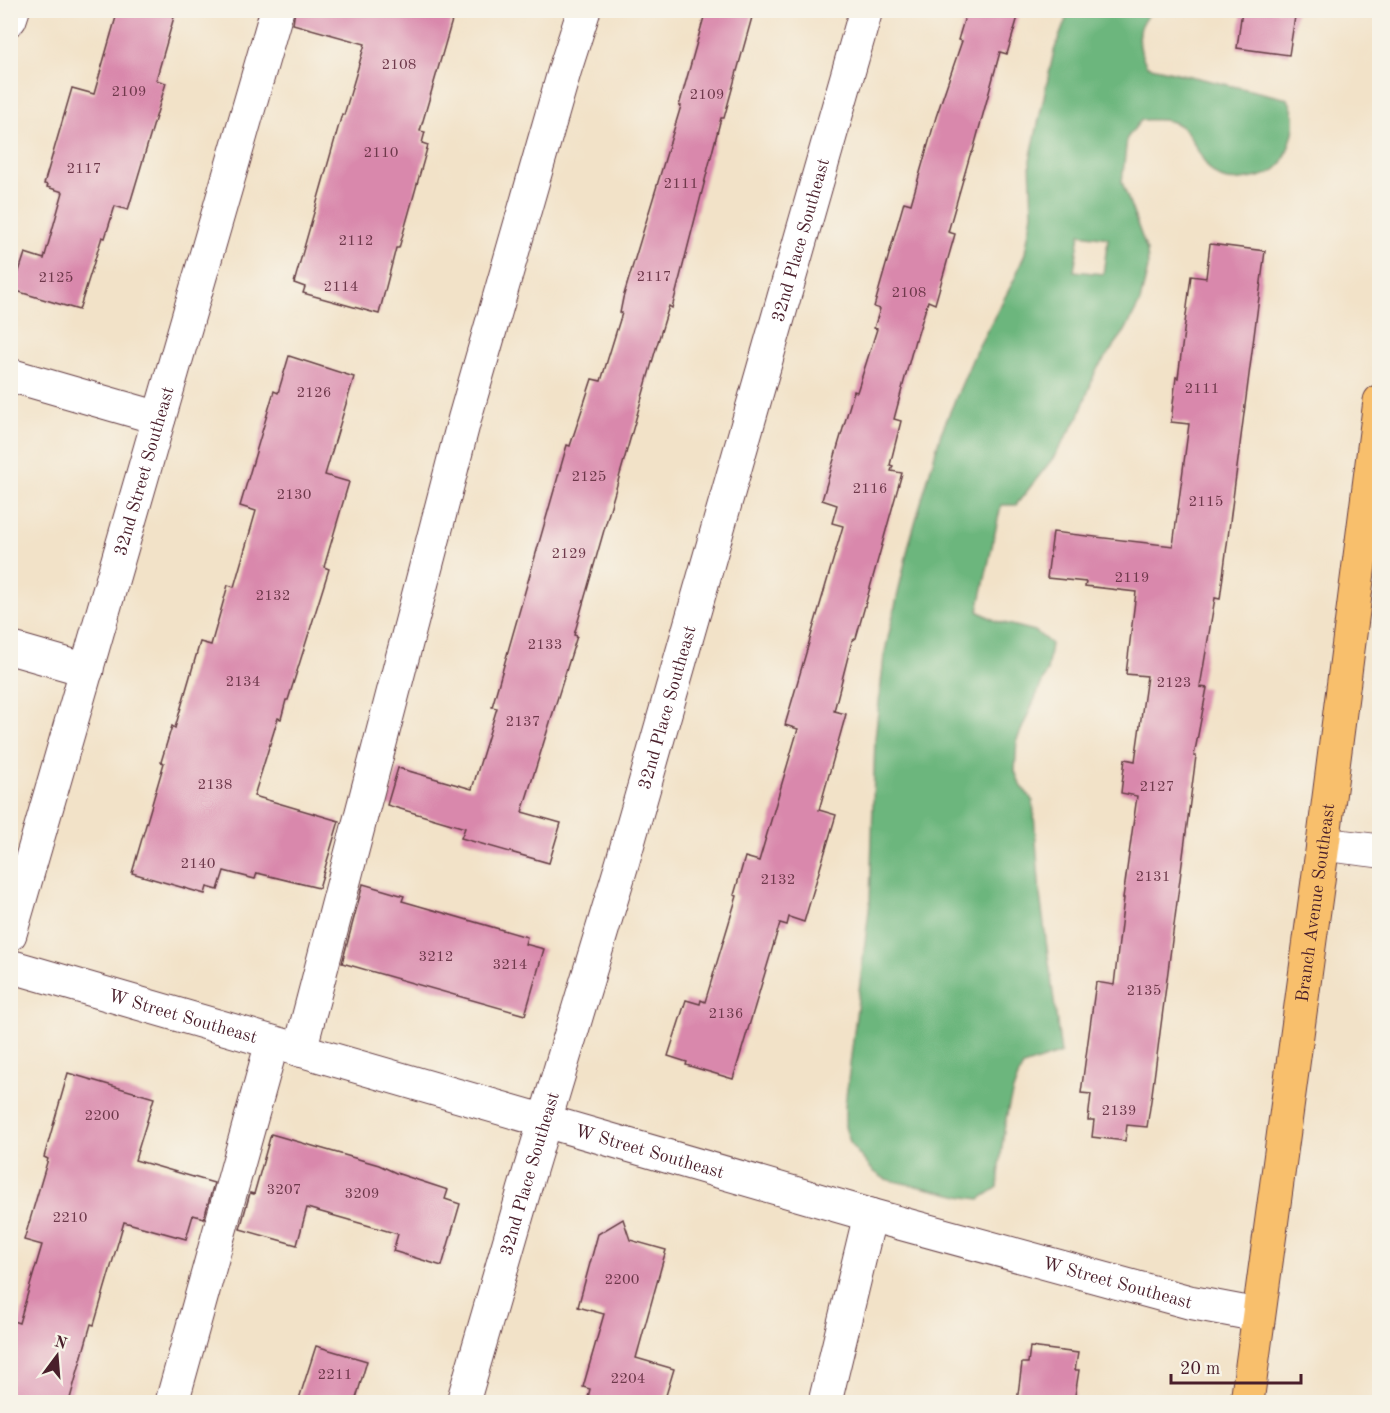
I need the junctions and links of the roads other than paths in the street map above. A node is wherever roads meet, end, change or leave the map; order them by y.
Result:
1 (13, 10) edge
2 (278, 10) edge
3 (584, 10) edge
4 (866, 10) edge
5 (10, 18) edge
6 (10, 375) edge
7 (1380, 401) edge
8 (159, 418) junction
9 (10, 648) edge
10 (87, 670) junction
11 (1323, 844) junction
12 (1380, 851) edge
13 (10, 934) edge
14 (10, 966) edge
15 (286, 1047) junction
16 (544, 1121) junction
17 (870, 1215) junction
18 (1258, 1315) junction
19 (172, 1402) edge
20 (463, 1402) edge
21 (825, 1402) edge
22 (1247, 1402) edge

1 - 5 street
2 - 8 street, 32nd Street Southeast
3 - 15 street
4 - 16 street, 32nd Place Southeast
6 - 8 street
7 - 11 highway, Branch Avenue Southeast
8 - 10 street, 32nd Street Southeast
9 - 10 street
10 - 13 street, 32nd Street Southeast
11 - 12 street
11 - 18 highway, Branch Avenue Southeast
14 - 15 street, W Street Southeast
15 - 16 street, W Street Southeast
15 - 19 street
16 - 17 street, W Street Southeast
16 - 20 street, 32nd Place Southeast
17 - 18 street, W Street Southeast
17 - 21 street
18 - 22 highway, Branch Avenue Southeast

